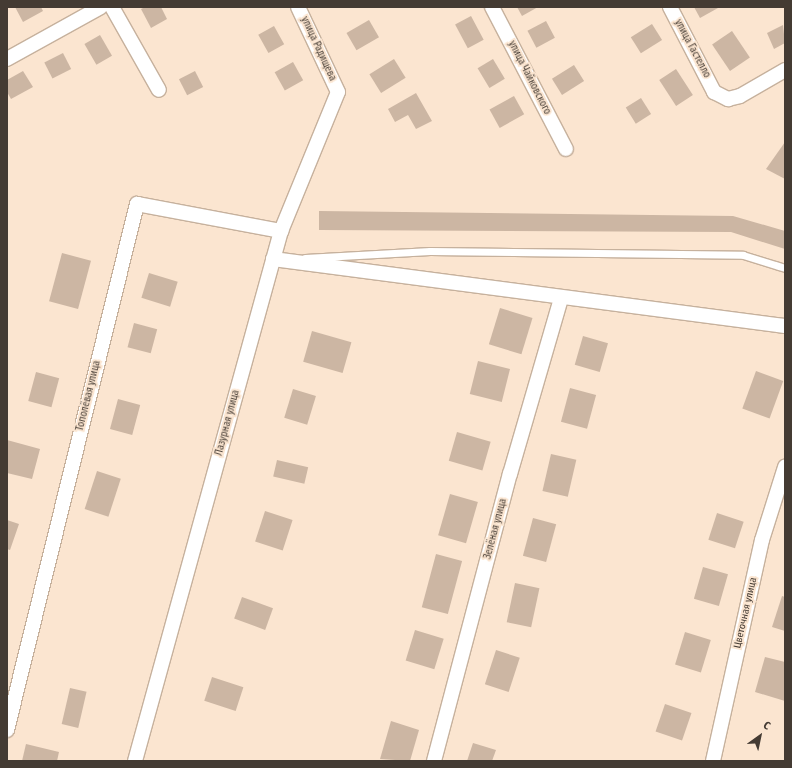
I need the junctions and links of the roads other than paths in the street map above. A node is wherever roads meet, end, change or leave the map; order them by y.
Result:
1 (101, 7) edge
2 (112, 7) edge
3 (298, 7) edge
4 (492, 7) edge
5 (670, 7) edge
6 (7, 59) edge
7 (785, 70) edge
8 (159, 90) dead end
9 (338, 92) joint
10 (566, 149) dead end
11 (281, 231) junction
12 (273, 259) junction
13 (785, 268) edge
14 (561, 299) junction
15 (785, 326) edge
16 (785, 467) edge
17 (7, 730) edge
18 (134, 761) edge
19 (434, 761) edge
20 (713, 761) edge

1 - 6 street
2 - 8 street
3 - 9 street, улица Радищева
4 - 10 street, улица Чайковского
5 - 7 street, улица Гастелло
9 - 11 street, Лазурная улица
11 - 12 street, Лазурная улица
11 - 17 street, Тополёвая улица
12 - 13 lane
12 - 14 street
12 - 18 street, Лазурная улица
14 - 15 street
14 - 19 street, Зелёная улица
16 - 20 street, Цветочная улица

